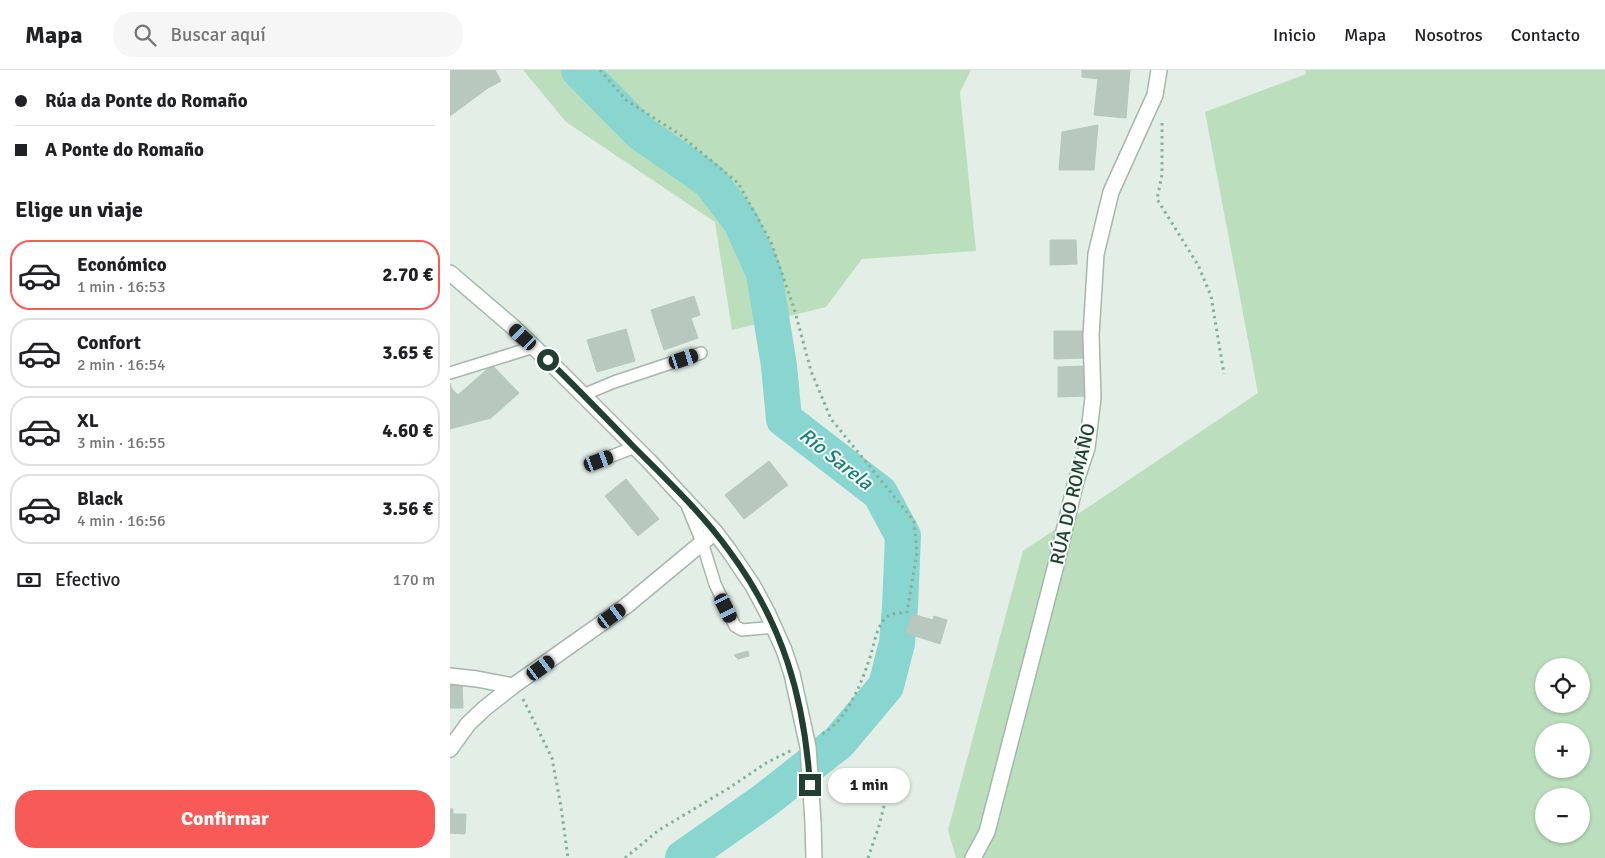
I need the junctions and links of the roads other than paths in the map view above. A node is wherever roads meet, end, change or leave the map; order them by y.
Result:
1 (1158, 70) edge
2 (450, 273) edge
3 (534, 347) junction
4 (702, 354) dead end
5 (450, 373) edge
6 (583, 395) junction
7 (635, 447) junction
8 (599, 461) dead end
9 (682, 496) junction
10 (715, 532) junction
11 (702, 542) junction
12 (775, 627) junction
13 (450, 676) edge
14 (513, 686) junction
15 (450, 749) edge
16 (814, 858) edge
17 (972, 858) edge

1 - 17 street, RÚA DO ROMAÑO
2 - 3 street
3 - 5 lane
3 - 6 street
4 - 6 lane
6 - 7 street
7 - 8 lane
7 - 9 street
9 - 10 street
9 - 11 lane
10 - 11 street
10 - 12 street
11 - 12 lane
11 - 14 street
12 - 16 street, bridge
13 - 14 street
14 - 15 street

